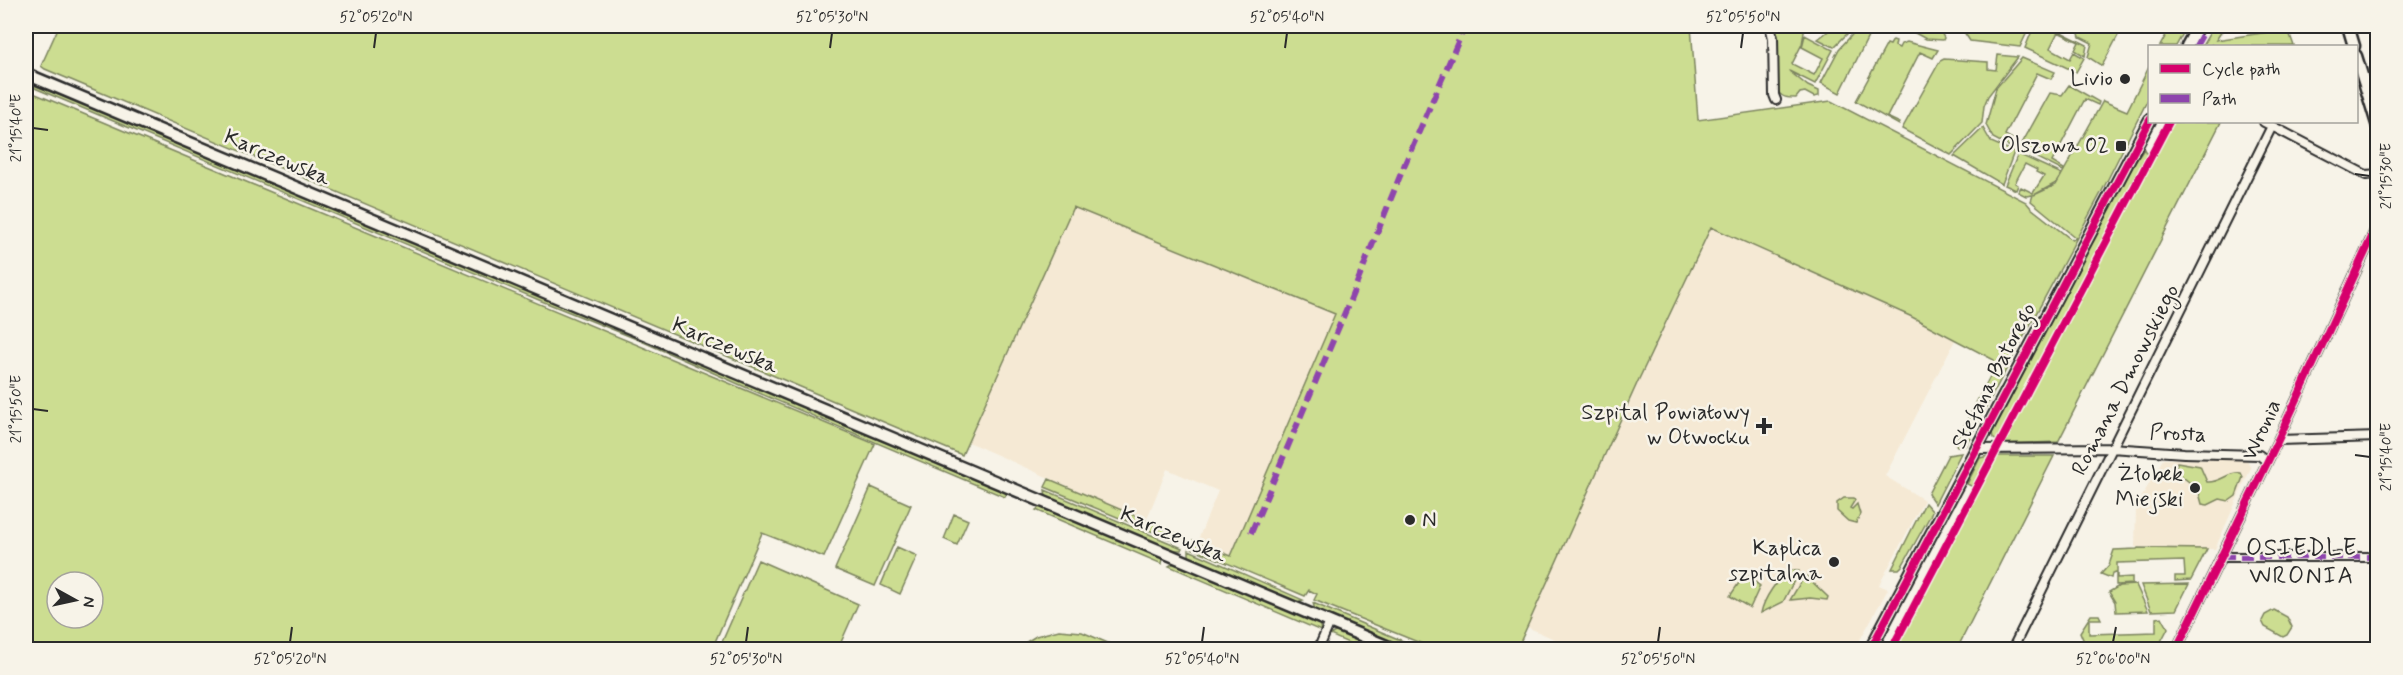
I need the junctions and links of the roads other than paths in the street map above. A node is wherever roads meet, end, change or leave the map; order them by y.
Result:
1 (1770, 26) edge
2 (2198, 26) edge
3 (2348, 26) edge
4 (2188, 45) edge
5 (2354, 45) edge
6 (2358, 63) edge
7 (26, 74) edge
8 (1776, 100) dead end
9 (2148, 123) edge
10 (2266, 123) edge
11 (2272, 126) junction
12 (2378, 128) edge
13 (2378, 174) edge
14 (2378, 224) edge
15 (2378, 437) edge
16 (2278, 440) junction
17 (2112, 448) junction
18 (1976, 449) junction
19 (2267, 461) junction
20 (2222, 557) junction
21 (2378, 557) edge
22 (1330, 622) junction
23 (1393, 649) edge
24 (1318, 650) edge
25 (1870, 650) edge
26 (2012, 650) edge
27 (2176, 650) edge

1 - 8 street
2 - 4 main road
3 - 5 main road
6 - 12 main road
7 - 22 main road, Karczewska
9 - 18 main road, Stefana Batorego
10 - 11 street
11 - 13 street
11 - 17 street, Romana Dmowskiego
14 - 16 street, Wronia
15 - 16 street
16 - 19 street, Wronia
17 - 18 street, Prosta
17 - 19 street, Prosta
17 - 26 street, Romana Dmowskiego
18 - 25 main road, Stefana Batorego
19 - 20 street, Wronia
20 - 21 street
20 - 27 street, Wronia
22 - 23 main road, Karczewska
22 - 24 street

